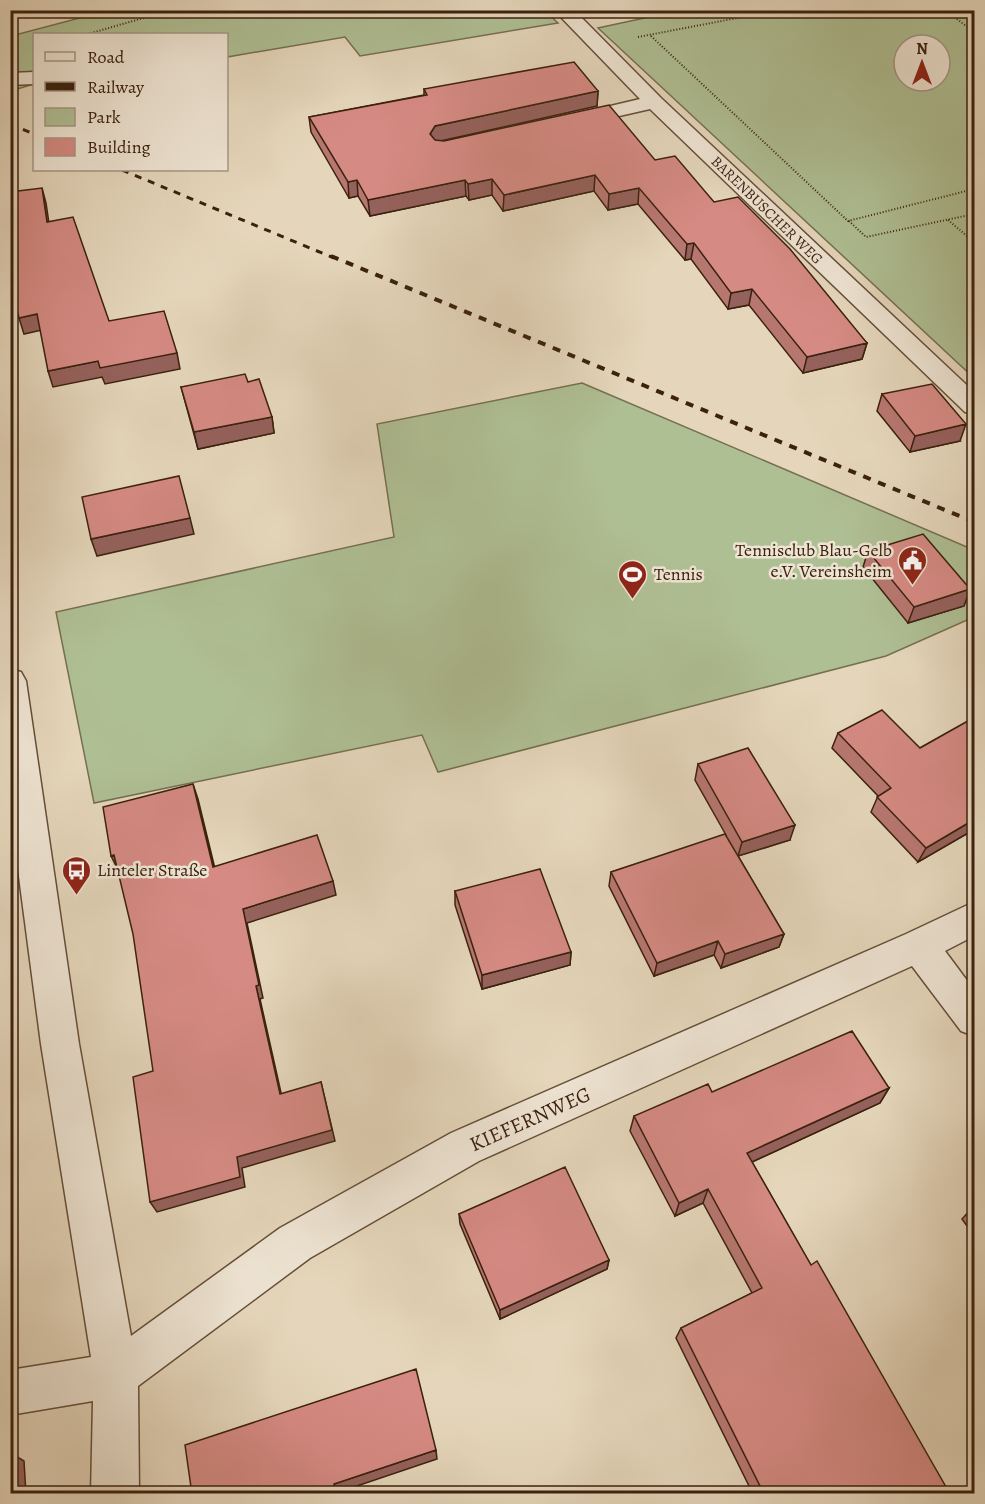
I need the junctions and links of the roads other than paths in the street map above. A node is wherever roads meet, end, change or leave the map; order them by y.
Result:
1 (563, 10) edge
2 (33, 78) edge
3 (10, 79) edge
4 (654, 102) junction
5 (552, 125) edge
6 (975, 406) edge
7 (10, 681) edge
8 (975, 918) edge
9 (920, 946) junction
10 (975, 1019) edge
11 (116, 1375) junction
12 (10, 1393) edge
13 (115, 1494) edge

1 - 4 street, BARENBUSCHER WEG
2 - 3 street
4 - 5 street
4 - 6 street, BARENBUSCHER WEG
7 - 11 street
8 - 9 street, KIEFERNWEG
9 - 10 street
9 - 11 street, KIEFERNWEG
11 - 12 street
11 - 13 street

